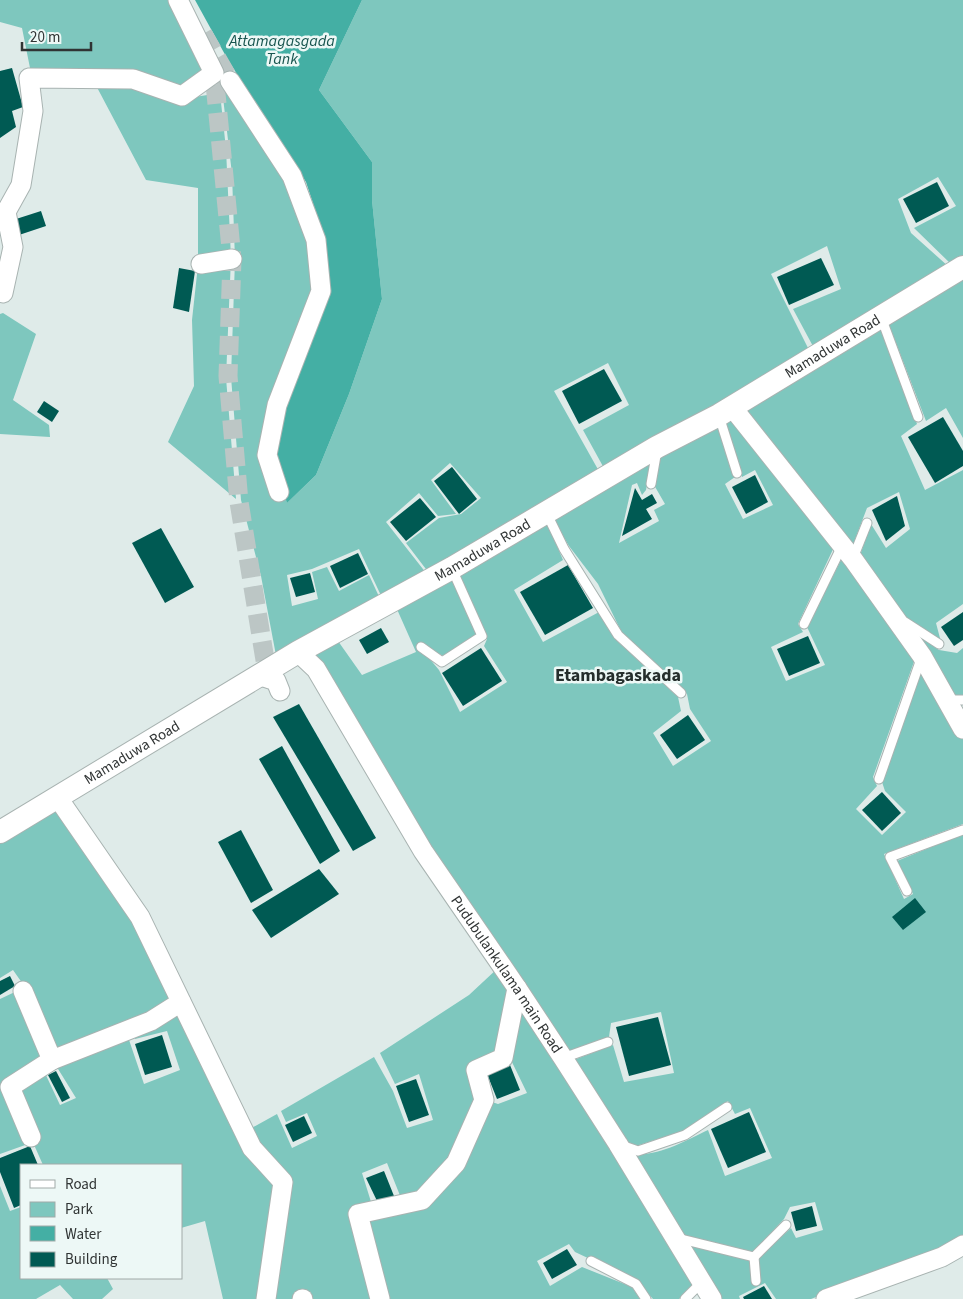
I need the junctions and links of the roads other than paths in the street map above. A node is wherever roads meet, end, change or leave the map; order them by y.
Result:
1 (178, 0) edge
2 (230, 81) dead end
3 (232, 259) dead end
4 (201, 264) dead end
5 (963, 267) edge
6 (0, 291) edge
7 (881, 316) junction
8 (725, 411) junction
9 (918, 417) dead end
10 (657, 447) junction
11 (737, 473) dead end
12 (651, 484) dead end
13 (279, 492) dead end
14 (546, 511) junction
15 (867, 523) dead end
16 (848, 552) junction
17 (452, 568) junction
18 (892, 614) junction
19 (804, 624) dead end
20 (939, 644) dead end
21 (421, 647) dead end
22 (298, 652) junction
23 (922, 656) junction
24 (261, 676) junction
25 (280, 691) dead end
26 (681, 693) dead end
27 (955, 700) edge
28 (963, 729) edge
29 (879, 779) dead end
30 (58, 798) junction
31 (963, 830) edge
32 (0, 832) edge
33 (907, 891) dead end
34 (517, 988) junction
35 (23, 991) dead end
36 (182, 1002) junction
37 (608, 1042) dead end
38 (563, 1058) junction
39 (52, 1060) junction
40 (727, 1107) dead end
41 (31, 1137) dead end
42 (618, 1144) junction
43 (786, 1225) dead end
44 (675, 1238) junction
45 (963, 1245) edge
46 (754, 1257) junction
47 (591, 1261) dead end
48 (756, 1281) dead end
49 (702, 1282) junction
50 (266, 1299) edge
51 (380, 1299) edge
52 (646, 1299) edge
53 (685, 1299) edge
54 (712, 1299) edge
55 (826, 1299) edge

1 - 6 street
2 - 13 street
3 - 4 street
5 - 7 street, Mamaduwa Road
7 - 8 street, Mamaduwa Road
7 - 9 lane
8 - 10 street, Mamaduwa Road
8 - 11 lane
8 - 16 street
10 - 12 lane
10 - 14 street, Mamaduwa Road
14 - 17 street, Mamaduwa Road
14 - 26 lane
15 - 16 lane
16 - 18 street
16 - 19 lane
17 - 21 lane
17 - 22 street, Mamaduwa Road
18 - 20 lane
18 - 23 street
22 - 24 street, Mamaduwa Road
22 - 34 street, Pudubulankulama main Road
23 - 27 street
23 - 29 lane
24 - 25 street
24 - 30 street, Mamaduwa Road
27 - 28 street
30 - 32 street, Mamaduwa Road
30 - 36 street
31 - 33 lane
34 - 38 street, Pudubulankulama main Road
34 - 51 street
35 - 39 street
36 - 39 street
36 - 50 street
37 - 38 lane
38 - 42 street, Pudubulankulama main Road
39 - 41 street
40 - 42 lane
42 - 44 street, Pudubulankulama main Road
43 - 46 lane
44 - 46 lane
44 - 49 street, Pudubulankulama main Road
45 - 55 street
46 - 48 lane
47 - 52 lane
49 - 53 lane
49 - 54 street, Pudubulankulama main Road

